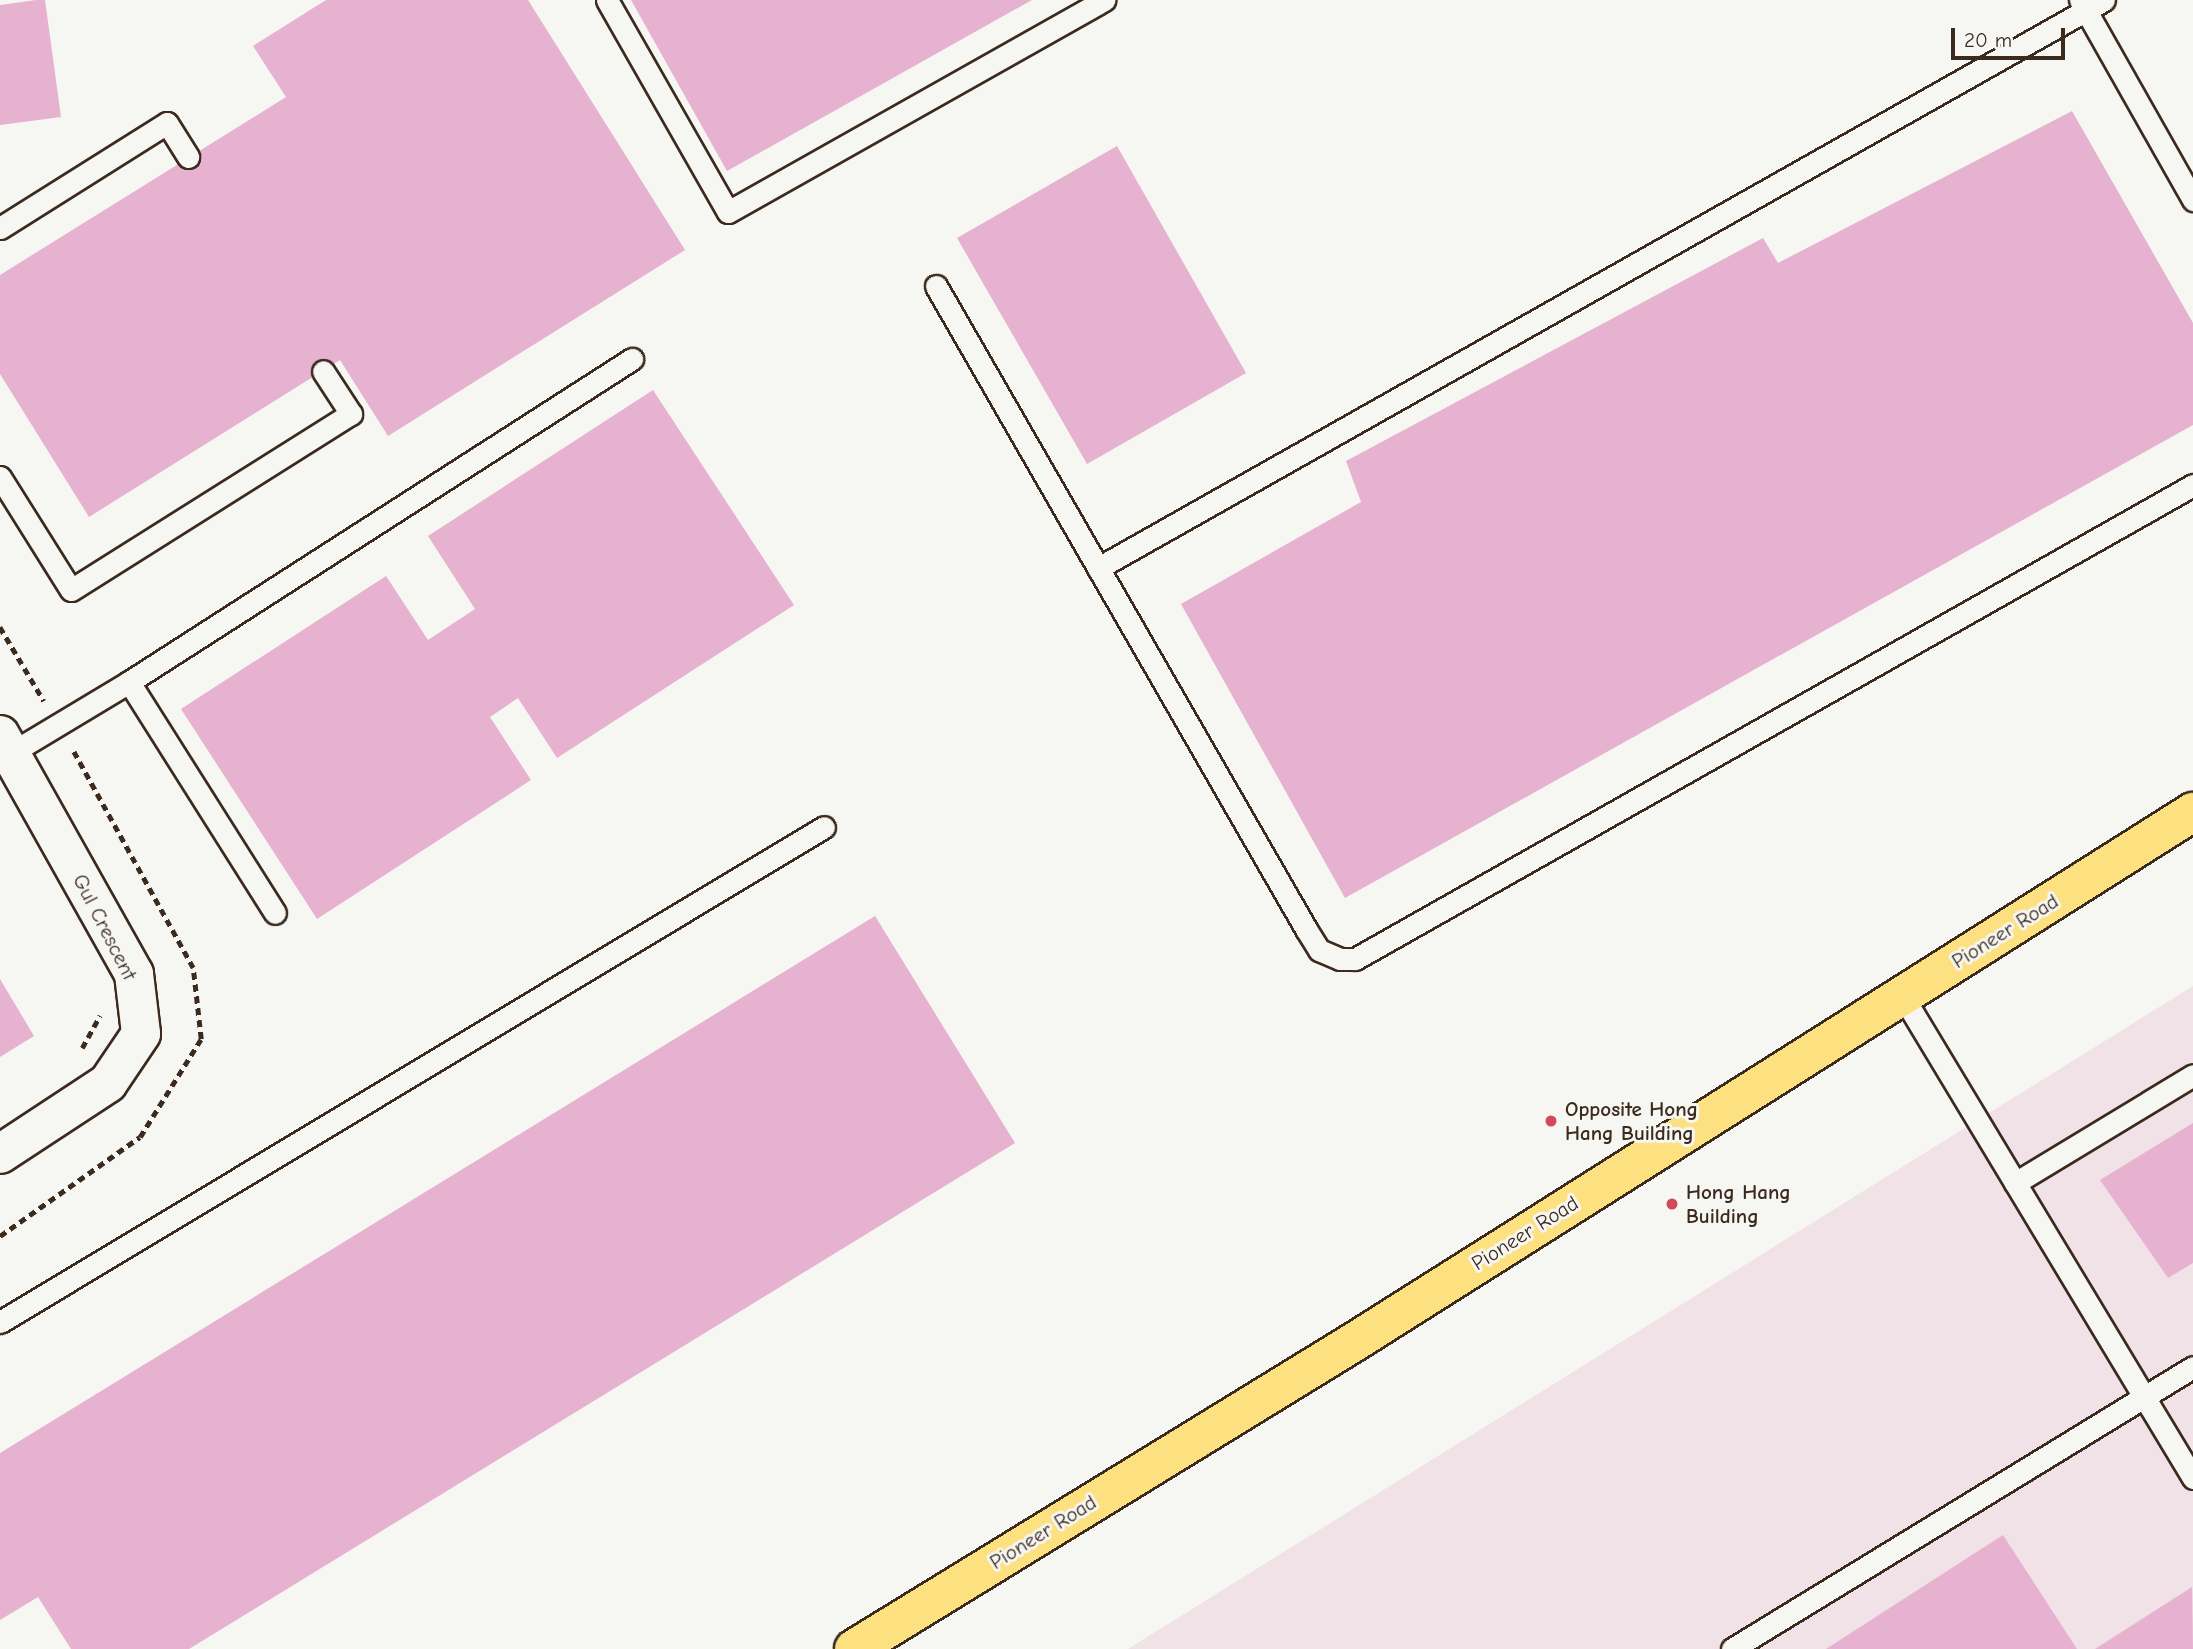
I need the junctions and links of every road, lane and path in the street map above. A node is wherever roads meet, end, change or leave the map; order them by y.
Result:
1 (607, 0) edge
2 (1104, 0) edge
3 (2090, 3) edge
4 (188, 157) dead end
5 (2193, 200) edge
6 (0, 228) edge
7 (936, 286) dead end
8 (632, 359) dead end
9 (323, 371) dead end
10 (0, 477) edge
11 (2193, 485) edge
12 (1098, 568) junction
13 (129, 682) junction
14 (6, 744) edge
15 (2193, 812) edge
16 (824, 827) dead end
17 (275, 913) dead end
18 (1902, 995) junction
19 (104, 1006) dead end
20 (80, 1051) dead end
21 (2193, 1075) edge
22 (0, 1154) edge
23 (2015, 1183) junction
24 (0, 1322) edge
25 (2193, 1367) edge
26 (2143, 1396) junction
27 (2193, 1478) edge
28 (854, 1649) edge
29 (1731, 1649) edge

1 - 2 lane
3 - 5 lane
3 - 12 lane
4 - 6 lane
7 - 12 lane
8 - 13 lane
9 - 10 lane
11 - 12 lane
13 - 14 lane
13 - 17 lane
14 - 22 street, Gul Crescent
15 - 18 main road, Pioneer Road
16 - 24 lane
18 - 23 lane
18 - 28 main road, Pioneer Road
19 - 20 path
21 - 23 lane
23 - 26 lane
25 - 26 lane
26 - 27 lane
26 - 29 lane

